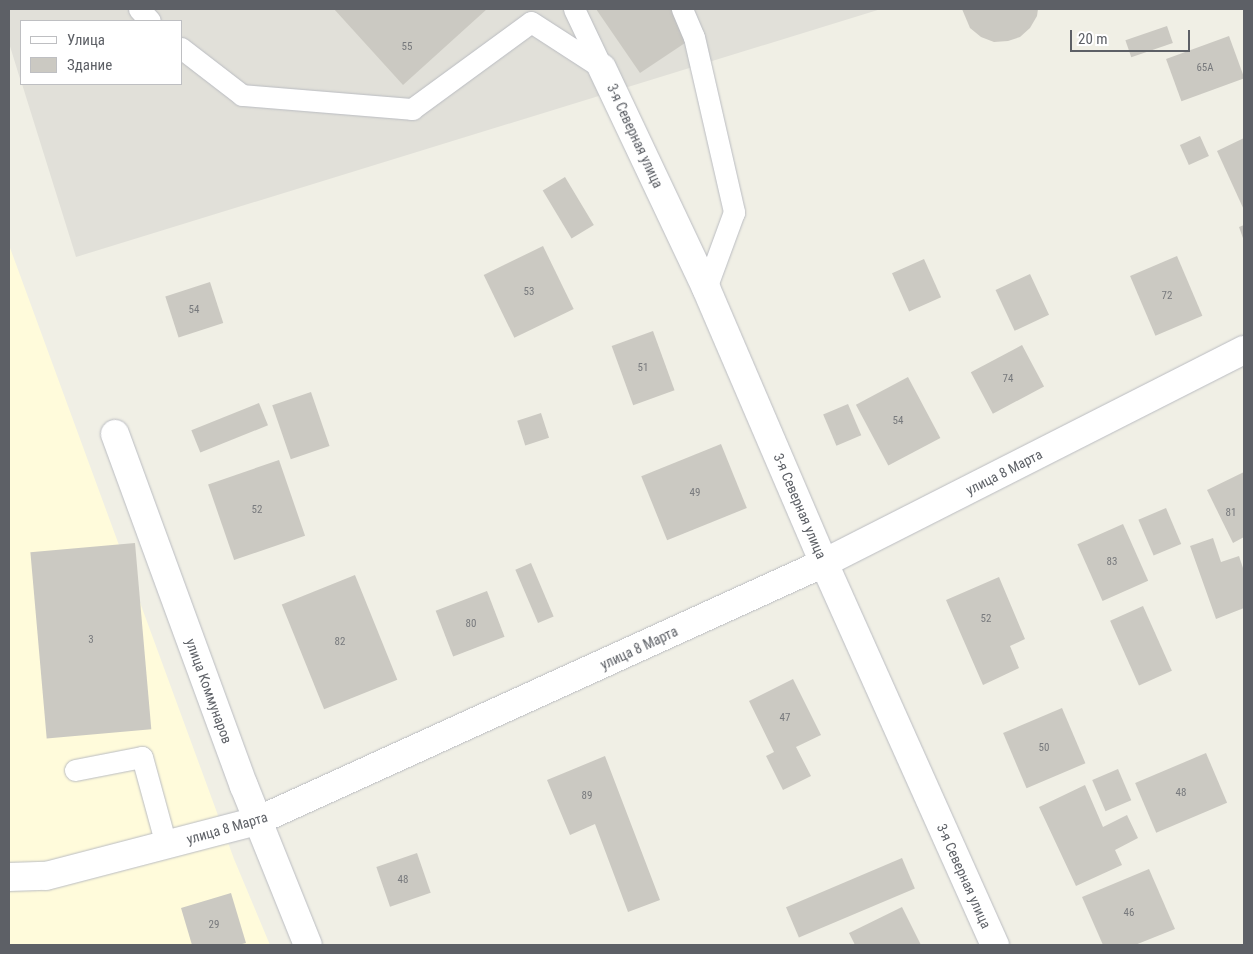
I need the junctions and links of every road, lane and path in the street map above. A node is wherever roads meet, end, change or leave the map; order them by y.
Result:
1 (139, 9) edge
2 (574, 9) edge
3 (682, 9) edge
4 (149, 20) edge
5 (182, 49) edge
6 (602, 68) junction
7 (706, 288) junction
8 (1244, 350) edge
9 (115, 434) dead end
10 (824, 563) junction
11 (76, 770) dead end
12 (258, 822) junction
13 (166, 845) junction
14 (9, 877) edge
15 (308, 945) edge
16 (995, 945) edge

1 - 4 lane
2 - 6 lane
3 - 7 lane
5 - 6 lane
6 - 7 street, 3-я Северная улица
7 - 10 street, 3-я Северная улица
8 - 10 street, улица 8 Марта
9 - 12 street, улица Коммунаров
10 - 12 street, улица 8 Марта
10 - 16 street, 3-я Северная улица
11 - 13 lane
12 - 13 street, улица 8 Марта
12 - 15 street, улица Коммунаров
13 - 14 street, улица 8 Марта

